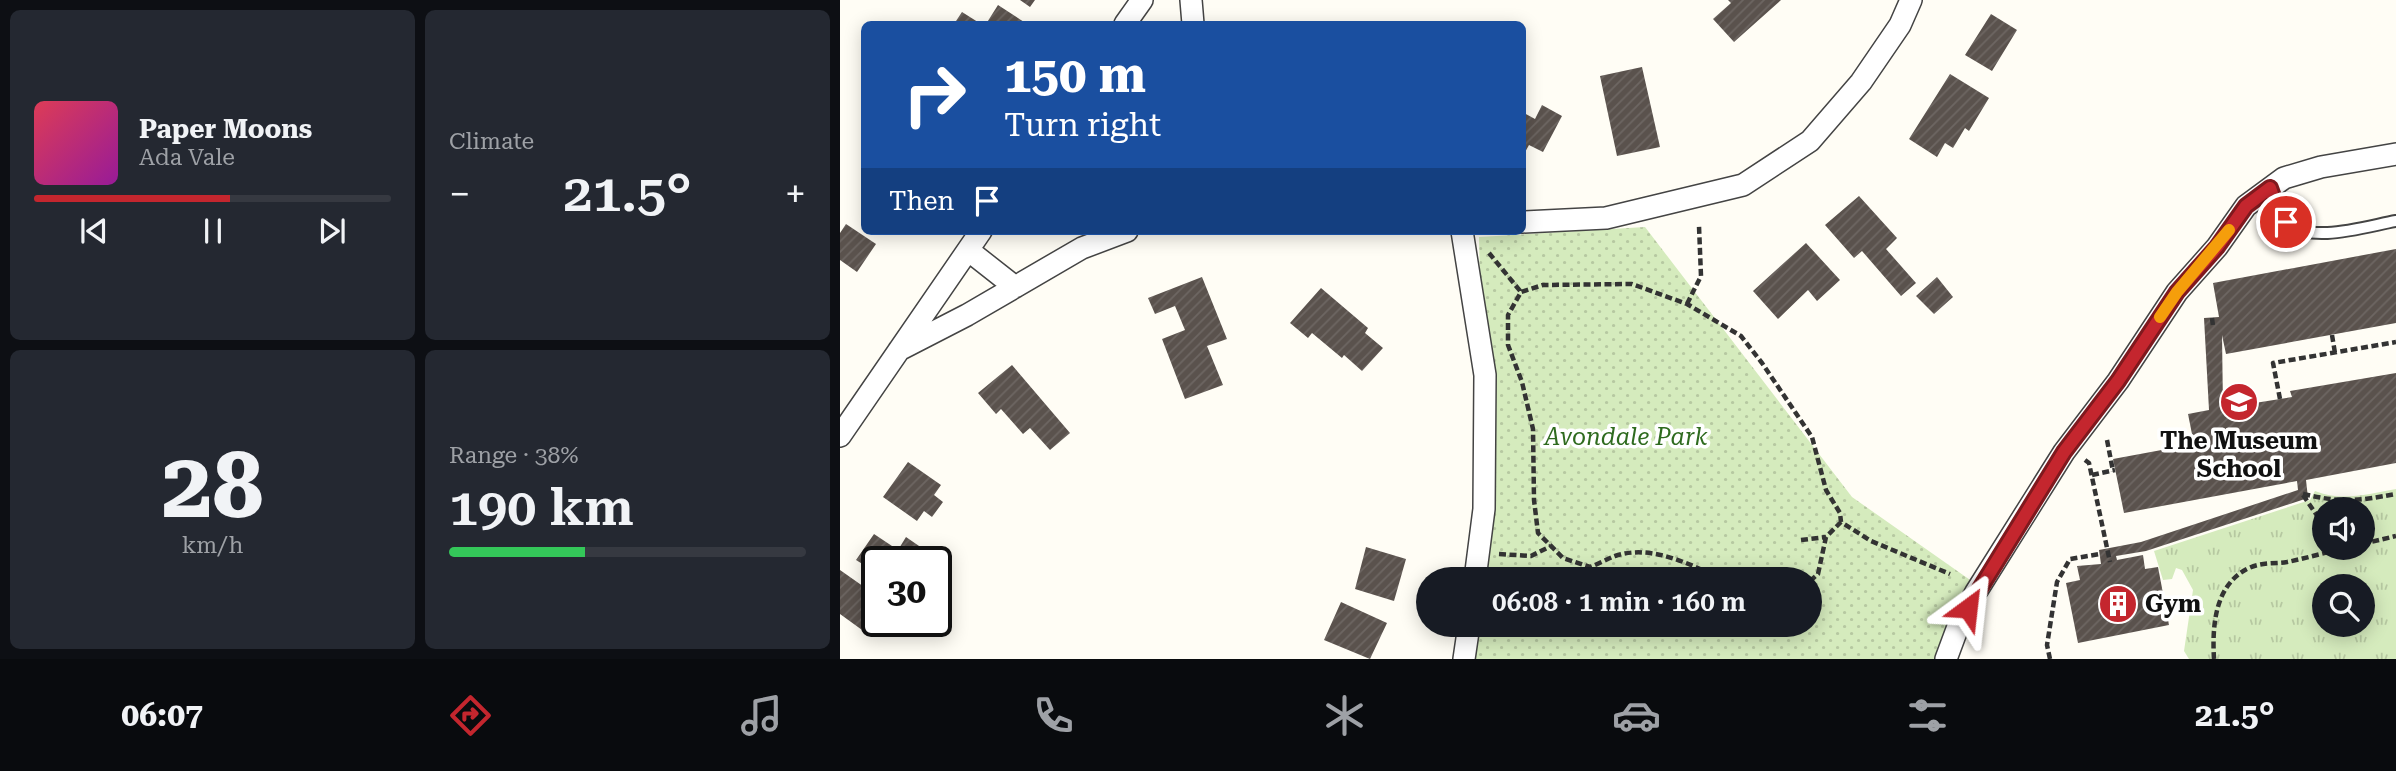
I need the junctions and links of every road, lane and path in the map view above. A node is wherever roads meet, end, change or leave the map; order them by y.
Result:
1 (1142, 0) edge
2 (1191, 0) edge
3 (1911, 0) edge
4 (1127, 21) edge
5 (1193, 21) edge
6 (2396, 154) edge
7 (2270, 188) junction
8 (2396, 221) edge
9 (1526, 222) edge
10 (1699, 226) dead end
11 (978, 235) edge
12 (1116, 235) edge
13 (1463, 235) edge
14 (968, 250) junction
15 (1489, 253) dead end
16 (1015, 287) junction
17 (1521, 292) junction
18 (1687, 304) junction
19 (2212, 317) dead end
20 (2213, 326) dead end
21 (2332, 335) dead end
22 (2396, 342) edge
23 (899, 349) junction
24 (2335, 353) junction
25 (2280, 399) dead end
26 (840, 436) edge
27 (2107, 440) dead end
28 (2078, 455) dead end
29 (2092, 475) junction
30 (2396, 494) edge
31 (2316, 497) edge
32 (2375, 498) edge
33 (2312, 508) edge
34 (1841, 522) junction
35 (2396, 536) edge
36 (1826, 537) junction
37 (1801, 540) dead end
38 (2375, 541) edge
39 (1551, 546) junction
40 (1479, 551) junction
41 (2100, 554) dead end
42 (2312, 555) edge
43 (2110, 562) dead end
44 (1477, 567) edge
45 (1587, 567) edge
46 (1592, 567) edge
47 (1697, 567) edge
48 (1820, 567) edge
49 (1950, 574) dead end
50 (1467, 637) edge
51 (1464, 659) edge
52 (1946, 659) edge
53 (2050, 659) edge
54 (2214, 659) edge

1 - 4 street
2 - 5 street
3 - 9 street
6 - 7 street
7 - 8 lane
7 - 52 street
10 - 18 path
11 - 14 street
12 - 16 street
13 - 40 street
14 - 16 street
14 - 23 street
15 - 17 path
16 - 23 street
17 - 18 path
17 - 39 path
18 - 34 path
19 - 20 path
21 - 24 path
22 - 24 path
23 - 26 street
24 - 25 path
27 - 29 path
28 - 29 path
29 - 43 path
30 - 32 path
31 - 33 path
34 - 36 path
34 - 49 path
35 - 38 path
36 - 37 path
36 - 48 path
39 - 40 path
39 - 45 path
40 - 44 street
41 - 53 path
42 - 54 path
46 - 47 path
50 - 51 street

